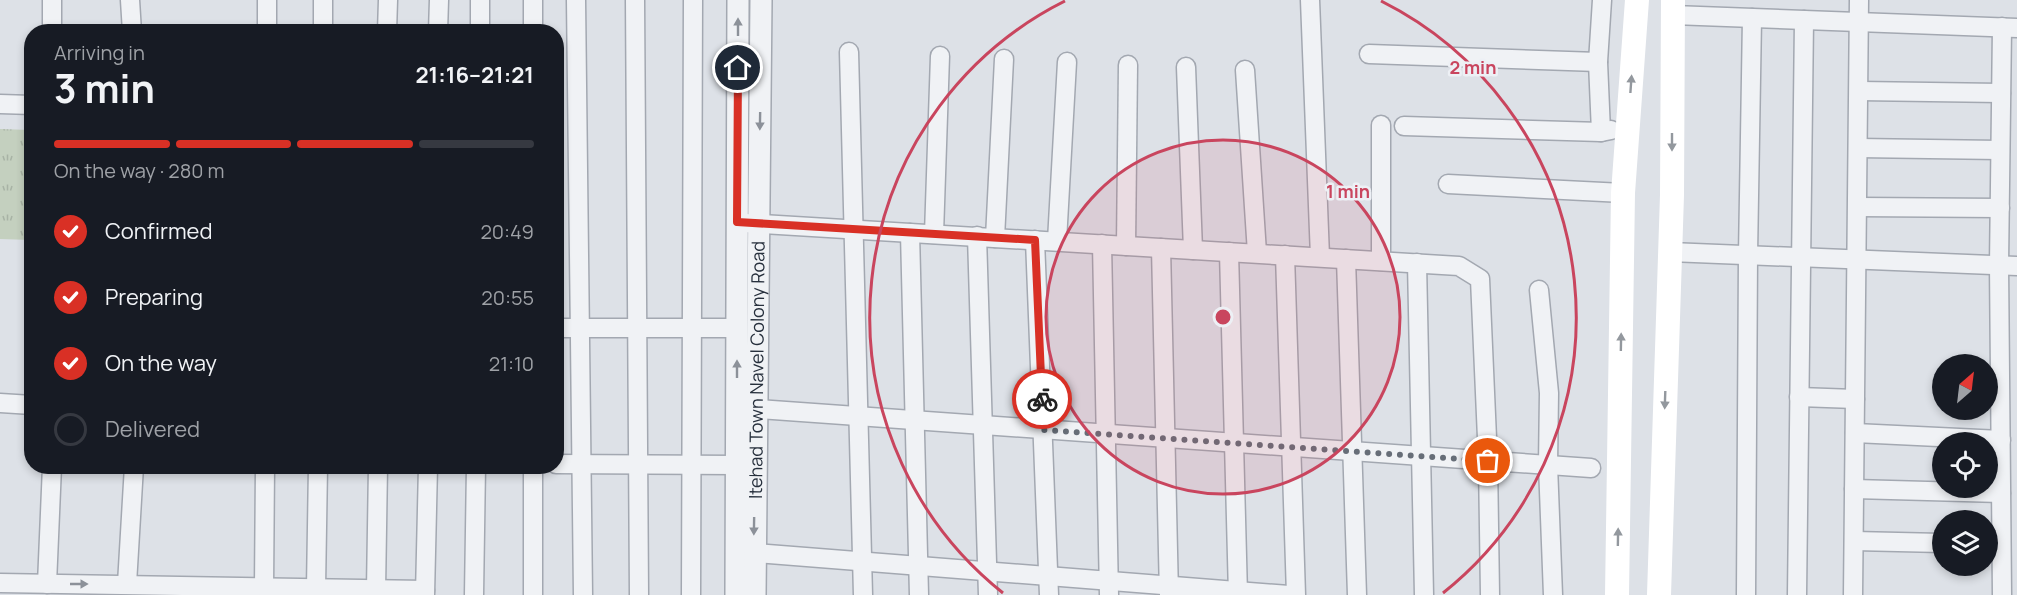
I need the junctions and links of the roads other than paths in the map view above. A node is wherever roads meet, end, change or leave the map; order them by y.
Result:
1 (52, 0) edge
2 (130, 0) edge
3 (267, 0) edge
4 (323, 0) edge
5 (388, 0) edge
6 (439, 0) edge
7 (480, 0) edge
8 (533, 0) edge
9 (576, 0) edge
10 (635, 0) edge
11 (693, 0) edge
12 (738, 0) edge
13 (761, 0) edge
14 (1310, 0) edge
15 (1602, 0) edge
16 (1637, 0) edge
17 (1859, 0) edge
18 (1673, 8) edge
19 (1752, 18) junction
20 (1804, 20) junction
21 (1859, 22) junction
22 (52, 24) edge
23 (132, 24) edge
24 (267, 24) edge
25 (322, 24) edge
26 (387, 24) edge
27 (438, 24) edge
28 (480, 24) edge
29 (533, 24) edge
30 (2010, 27) edge
31 (849, 52) dead end
32 (1370, 54) dead end
33 (940, 56) dead end
34 (1004, 59) dead end
35 (1067, 62) dead end
36 (1598, 62) junction
37 (1128, 65) dead end
38 (1186, 68) dead end
39 (1245, 70) dead end
40 (1859, 91) junction
41 (2001, 93) junction
42 (0, 104) edge
43 (24, 105) edge
44 (1381, 125) dead end
45 (1404, 126) dead end
46 (1628, 128) junction
47 (1601, 132) junction
48 (1858, 148) junction
49 (2000, 150) junction
50 (1448, 184) dead end
51 (1623, 193) junction
52 (1858, 207) junction
53 (2000, 208) junction
54 (748, 223) junction
55 (853, 229) junction
56 (910, 232) junction
57 (934, 234) junction
58 (986, 237) junction
59 (1035, 240) junction
60 (1057, 241) junction
61 (1102, 244) junction
62 (1126, 246) junction
63 (1161, 248) junction
64 (1193, 250) junction
65 (1229, 252) junction
66 (1670, 252) junction
67 (1257, 253) junction
68 (1286, 255) junction
69 (1748, 255) junction
70 (1320, 257) junction
71 (1801, 257) junction
72 (1346, 259) junction
73 (1857, 259) junction
74 (1382, 261) junction
75 (1417, 263) junction
76 (1999, 265) junction
77 (2017, 266) edge
78 (1539, 290) dead end
79 (2008, 324) edge
80 (564, 328) edge
81 (579, 328) junction
82 (638, 328) junction
83 (692, 328) junction
84 (737, 328) junction
85 (1799, 397) junction
86 (1856, 399) junction
87 (0, 402) edge
88 (24, 404) edge
89 (747, 409) junction
90 (858, 416) junction
91 (2009, 418) edge
92 (915, 420) junction
93 (983, 425) junction
94 (1043, 430) junction
95 (1855, 433) junction
96 (1106, 434) junction
97 (1166, 438) junction
98 (2001, 440) junction
99 (1234, 443) junction
100 (1292, 447) junction
101 (1352, 451) junction
102 (1421, 456) junction
103 (1488, 461) junction
104 (564, 464) edge
105 (581, 464) junction
106 (638, 464) junction
107 (691, 465) junction
108 (736, 465) junction
109 (1548, 465) junction
110 (1591, 468) dead end
111 (52, 474) edge
112 (134, 474) edge
113 (265, 474) edge
114 (318, 474) edge
115 (378, 474) edge
116 (428, 474) edge
117 (476, 474) edge
118 (533, 474) edge
119 (2007, 484) edge
120 (1854, 489) junction
121 (1998, 528) edge
122 (1854, 541) junction
123 (1932, 543) edge
124 (745, 552) junction
125 (862, 562) junction
126 (1998, 565) edge
127 (918, 566) junction
128 (987, 572) junction
129 (1048, 576) junction
130 (0, 584) edge
131 (47, 584) junction
132 (127, 584) junction
133 (264, 587) junction
134 (316, 588) junction
135 (1109, 588) edge
136 (376, 590) junction
137 (1169, 590) edge
138 (425, 592) edge
139 (1238, 593) edge
140 (474, 595) edge
141 (533, 595) edge
142 (583, 595) edge
143 (639, 595) edge
144 (691, 595) edge
145 (736, 595) edge
146 (754, 595) edge
147 (863, 595) edge
148 (919, 595) edge
149 (988, 595) edge
150 (1049, 595) edge
151 (1289, 595) edge
152 (1296, 595) edge
153 (1357, 595) edge
154 (1424, 595) edge
155 (1490, 595) edge
156 (1553, 595) edge
157 (1617, 595) edge
158 (1659, 595) edge
159 (1746, 595) edge
160 (1797, 595) edge
161 (1853, 595) edge
162 (2002, 595) edge

1 - 22 street
2 - 23 street
3 - 24 street
4 - 25 street
5 - 26 street
6 - 27 street
7 - 28 street
8 - 29 street
9 - 81 street
10 - 82 street
11 - 83 street
54 -> 12 street, Itehad Town Navel Colony Road
13 -> 54 street, Itehad Town Navel Colony Road
14 - 70 street
15 - 36 street
46 -> 16 main road
17 - 21 street
18 - 19 street
18 -> 66 main road
19 - 20 street
19 - 69 street
20 - 21 street
20 - 71 street
21 - 30 street
21 - 40 street
30 - 41 street
31 - 55 street
32 - 36 street
33 - 57 street
34 - 58 street
35 - 60 street
36 - 47 street
37 - 62 street
38 - 64 street
39 - 67 street
40 - 41 street
40 - 48 street
41 - 49 street
42 - 43 street
44 - 74 street
45 - 47 street
46 - 47 street
46 - 51 main road
48 - 49 street
48 - 52 street
49 - 53 street
50 - 51 street
157 -> 51 main road
52 - 53 street
52 - 73 street
53 - 76 street
54 - 55 street
54 - 84 street, Itehad Town Navel Colony Road
54 - 89 street, Itehad Town Navel Colony Road
55 - 56 street
55 - 90 street
56 - 57 street
56 - 92 street
57 - 58 street
58 - 59 street
58 - 93 street
59 - 60 street
59 - 94 street
60 - 61 street
61 - 62 street
61 - 96 street
62 - 63 street
63 - 64 street
63 - 97 street
64 - 65 street
65 - 67 street
65 - 99 street
66 - 69 street
66 -> 158 main road
67 - 68 street
68 - 70 street
68 - 100 street
69 - 71 street
69 - 159 street
70 - 72 street
71 - 73 street
71 - 85 street
72 - 74 street
72 - 101 street
73 - 76 street
73 - 86 street
74 - 75 street
75 - 102 street
75 - 103 street
76 - 77 street
76 - 79 street
78 - 109 street
79 - 91 street
80 - 81 street
81 - 82 street
81 - 105 street
82 - 83 street
82 - 106 street
83 - 84 street
83 - 107 street
89 -> 84 street, Itehad Town Navel Colony Road
85 - 86 street
85 - 160 street
86 - 95 street
87 - 88 street
89 - 90 street
89 - 108 street, Itehad Town Navel Colony Road
89 -> 124 street, Itehad Town Navel Colony Road
90 - 92 street
90 - 125 street
91 - 98 street
92 - 93 street
92 - 127 street
93 - 94 street
93 - 128 street
94 - 96 street
94 - 129 street
95 - 98 street
95 - 120 street
96 - 97 street
96 - 135 street
97 - 99 street
97 - 137 street
98 - 119 street
99 - 100 street
99 - 139 street
100 - 101 street
100 - 152 street
101 - 102 street
101 - 153 street
102 - 103 street
102 - 154 street
103 - 109 street
103 - 155 street
104 - 105 street
105 - 106 street
105 - 142 street
106 - 107 street
106 - 143 street
107 - 108 street
107 - 144 street
108 - 124 street, Itehad Town Navel Colony Road
109 - 110 street
109 - 156 street
111 - 131 street
112 - 132 street
113 - 133 street
114 - 134 street
115 - 136 street
116 - 138 street
117 - 140 street
118 - 141 street
119 - 120 street
119 - 121 street
120 - 122 street
122 - 123 street
122 - 161 street
124 - 125 street
124 - 145 street, Itehad Town Navel Colony Road
124 - 146 street, Itehad Town Navel Colony Road
125 - 127 street
125 - 147 street
126 - 162 street
127 - 128 street
127 - 148 street
128 - 129 street
128 - 149 street
129 - 135 street
129 - 150 street
130 - 131 street
131 -> 132 street
132 - 133 street
133 - 134 street
134 - 136 street
135 - 137 street
136 - 138 street
137 - 139 street
139 - 151 street

